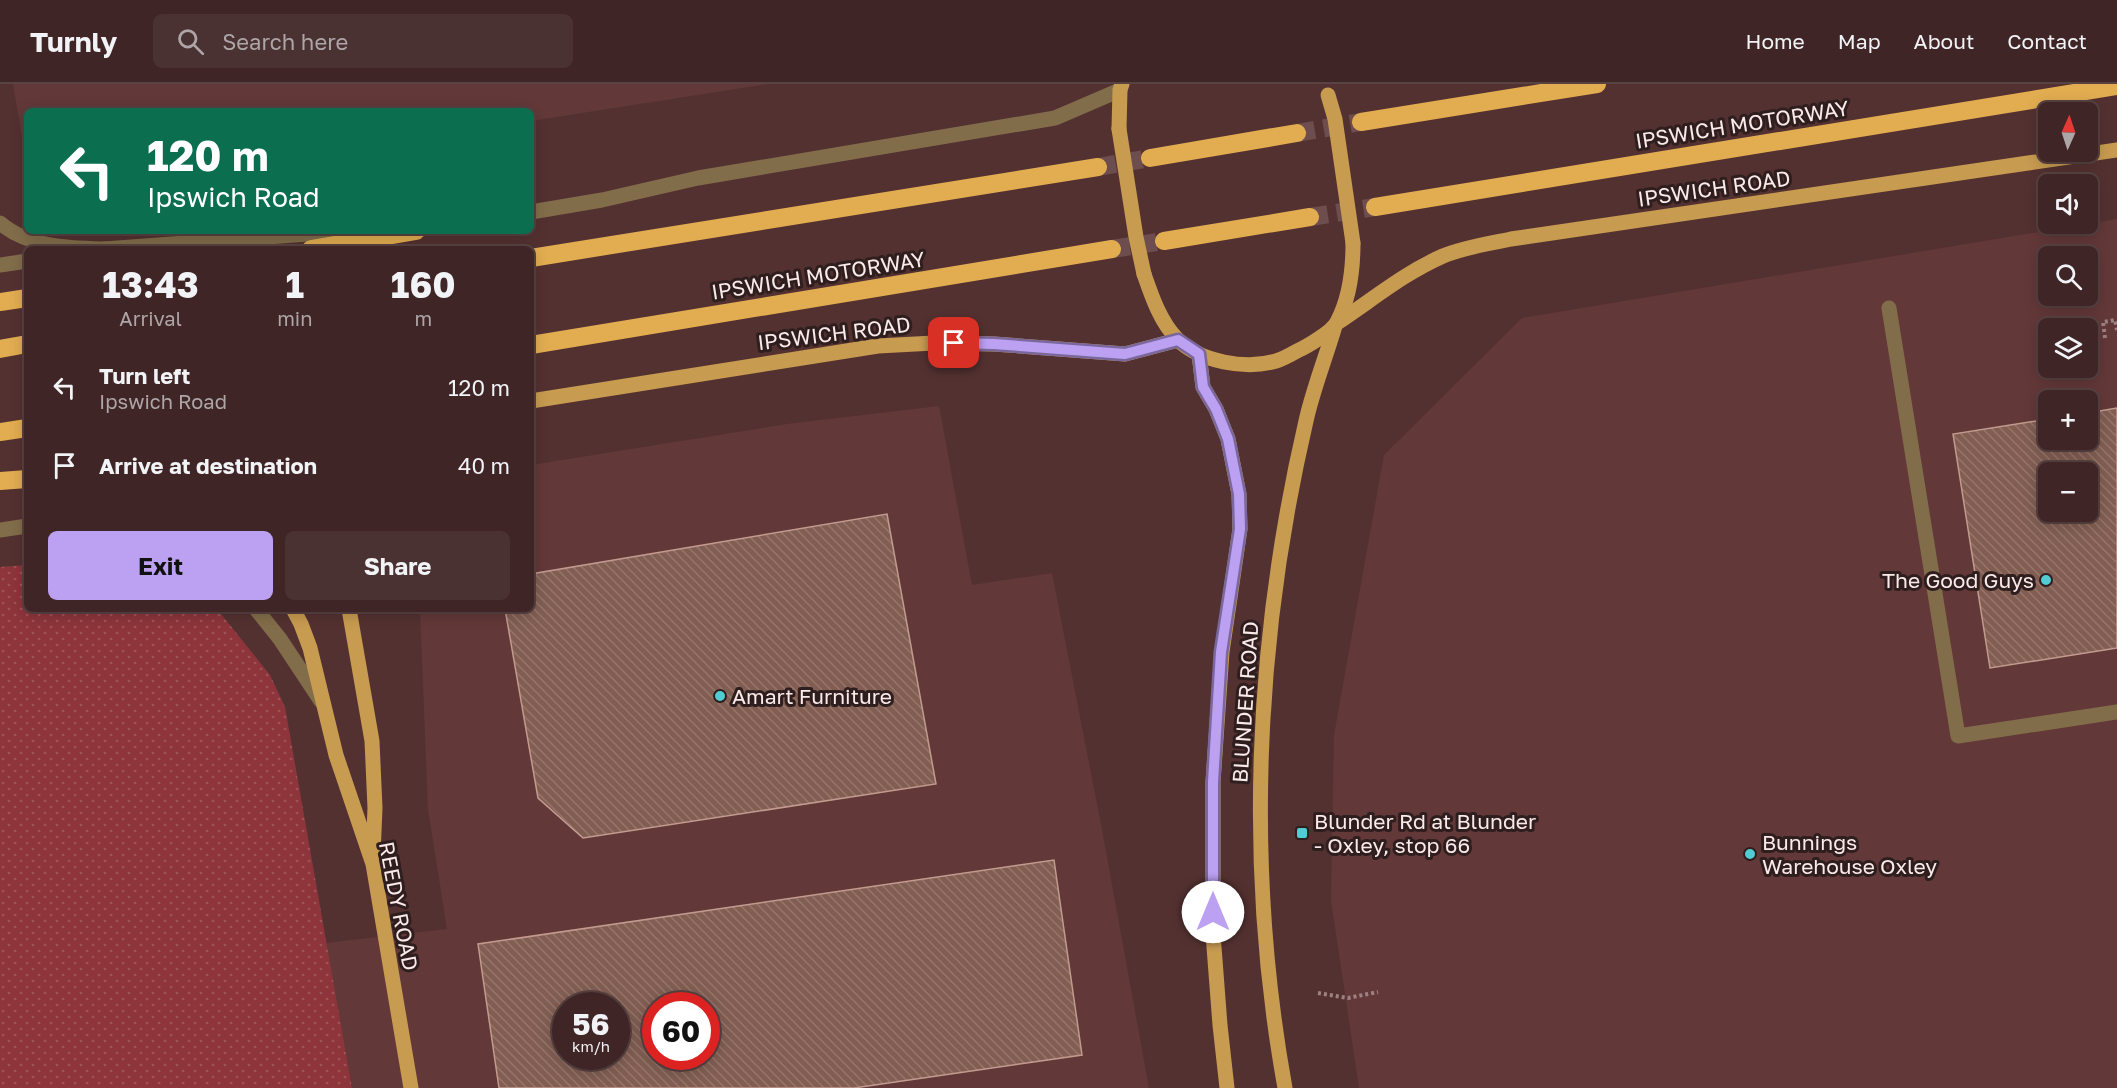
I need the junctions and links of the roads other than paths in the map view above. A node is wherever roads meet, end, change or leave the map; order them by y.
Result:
1 (1597, 84) edge
2 (2117, 86) edge
3 (1121, 87) edge
4 (1326, 89) edge
5 (1361, 122) tunnel mouth
6 (1297, 133) tunnel mouth
7 (2117, 150) edge
8 (1150, 158) tunnel mouth
9 (1098, 167) tunnel mouth
10 (1375, 207) tunnel mouth
11 (534, 211) edge
12 (1310, 218) tunnel mouth
13 (0, 223) edge
14 (308, 234) edge
15 (398, 234) edge
16 (1164, 241) tunnel mouth
17 (66, 246) edge
18 (146, 246) edge
19 (328, 246) edge
20 (1112, 249) tunnel mouth
21 (534, 258) edge
22 (24, 261) edge
23 (0, 265) edge
24 (24, 298) edge
25 (0, 302) edge
26 (1889, 308) dead end
27 (1336, 324) junction
28 (1178, 340) junction
29 (24, 344) edge
30 (534, 345) edge
31 (0, 348) edge
32 (1199, 354) junction
33 (534, 400) edge
34 (24, 428) edge
35 (0, 432) edge
36 (24, 479) edge
37 (0, 481) edge
38 (24, 526) edge
39 (0, 530) edge
40 (258, 612) edge
41 (295, 612) edge
42 (349, 612) edge
43 (321, 701) junction
44 (2117, 711) edge
45 (373, 864) junction
46 (411, 1088) edge
47 (1227, 1088) edge
48 (1285, 1088) edge

1 - 5 highway
2 - 10 highway, IPSWICH MOTORWAY
3 - 11 street
3 - 28 main road, bridge
4 - 27 main road, BLUNDER ROAD, bridge
6 - 8 highway
7 - 27 main road, IPSWICH ROAD
9 - 21 highway
12 - 16 highway
13 - 17 street
14 - 18 street
15 - 19 highway
20 - 30 highway, IPSWICH MOTORWAY
22 - 23 street
24 - 25 highway
26 - 44 street
27 - 32 main road, IPSWICH ROAD
27 - 48 main road, BLUNDER ROAD
28 - 32 main road, IPSWICH ROAD
28 - 33 main road, IPSWICH ROAD
29 - 31 highway
32 - 47 main road, BLUNDER ROAD
34 - 35 highway
36 - 37 highway
38 - 39 street
40 - 43 street, REEDY ROAD
41 - 43 main road, REEDY ROAD
42 - 45 main road
43 - 45 main road, REEDY ROAD
45 - 46 main road, REEDY ROAD

